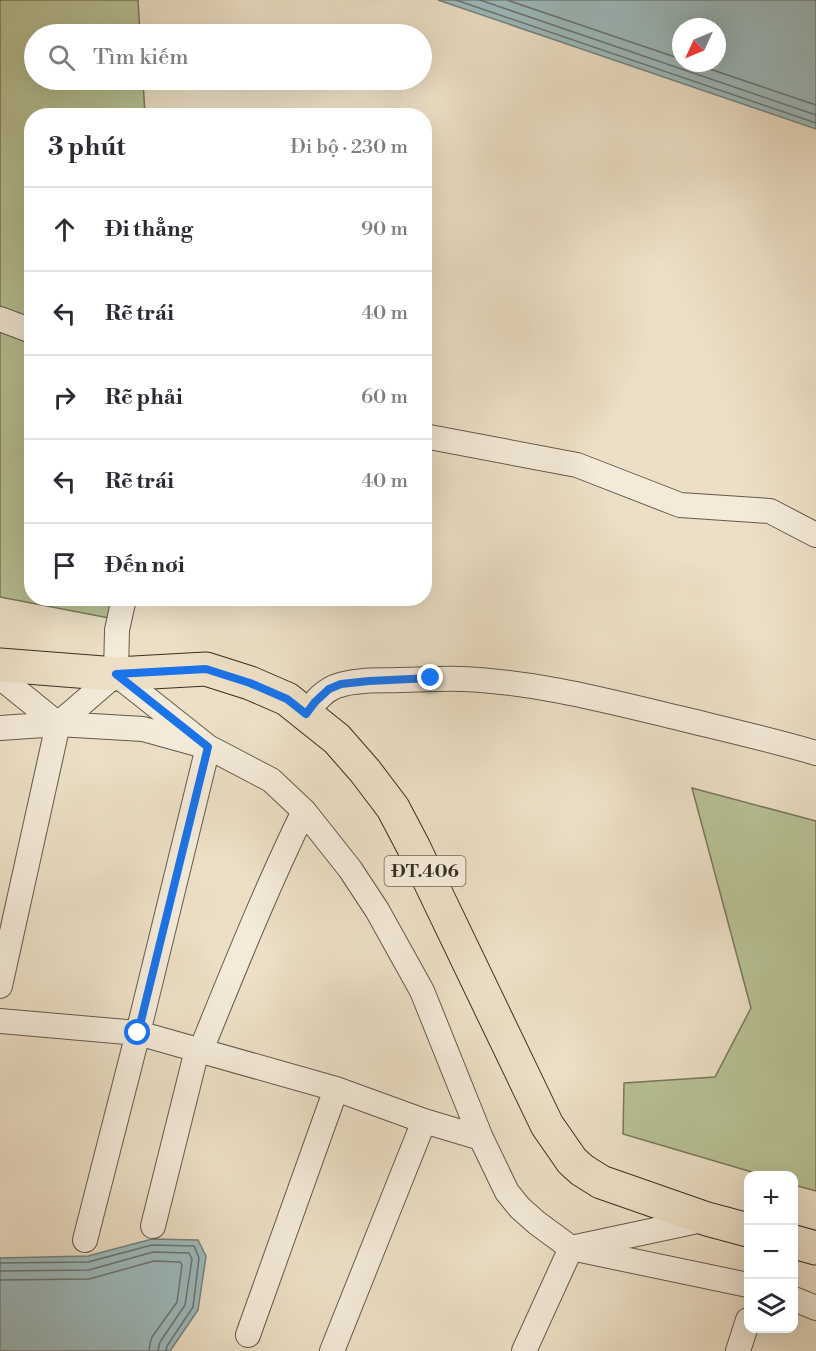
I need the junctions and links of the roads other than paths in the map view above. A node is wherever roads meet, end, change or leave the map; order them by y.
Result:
1 (0, 318) edge
2 (24, 328) edge
3 (432, 438) edge
4 (816, 535) edge
5 (122, 606) edge
6 (0, 665) edge
7 (116, 674) junction
8 (0, 677) edge
9 (306, 714) junction
10 (58, 724) junction
11 (0, 728) edge
12 (208, 747) junction
13 (816, 753) edge
14 (304, 811) junction
15 (0, 986) edge
16 (0, 1021) edge
17 (138, 1033) junction
18 (199, 1050) junction
19 (336, 1089) junction
20 (424, 1121) junction
21 (481, 1138) junction
22 (707, 1219) junction
23 (153, 1226) dead end
24 (744, 1229) edge
25 (85, 1240) dead end
26 (798, 1243) edge
27 (571, 1248) junction
28 (816, 1248) edge
29 (744, 1284) edge
30 (798, 1301) edge
31 (816, 1308) edge
32 (744, 1332) edge
33 (248, 1335) dead end
34 (332, 1351) edge
35 (524, 1351) edge
36 (738, 1351) edge

1 - 2 street
3 - 4 street
5 - 7 street
6 - 7 main road, ĐT.406
7 - 9 main road, ĐT.406
7 - 10 street
7 - 12 street
8 - 10 street
9 - 13 street
9 - 22 main road, ĐT.406
10 - 11 street
10 - 12 street
10 - 15 street
12 - 14 street
12 - 17 street
14 - 18 street
14 - 21 street
16 - 17 street
17 - 18 street
17 - 25 street
18 - 19 street
18 - 23 street
19 - 20 street
19 - 33 street
20 - 21 street
20 - 34 street
21 - 27 street
22 - 24 main road, ĐT.406
22 - 27 street
26 - 28 main road
27 - 29 street
27 - 35 street
30 - 31 street
32 - 36 street

